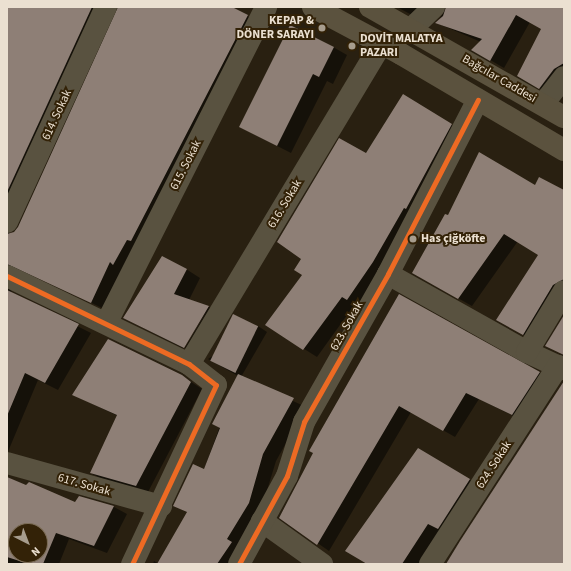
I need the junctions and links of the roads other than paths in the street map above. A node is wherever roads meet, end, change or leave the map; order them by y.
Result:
1 (106, 7) edge
2 (266, 7) edge
3 (312, 7) edge
4 (370, 7) edge
5 (434, 7) edge
6 (411, 29) junction
7 (381, 44) junction
8 (564, 78) edge
9 (478, 100) junction
10 (542, 104) junction
11 (564, 117) edge
12 (564, 150) edge
13 (7, 222) edge
14 (388, 274) junction
15 (7, 276) edge
16 (564, 291) edge
17 (106, 322) junction
18 (527, 352) junction
19 (190, 364) junction
20 (561, 367) edge
21 (7, 463) edge
22 (161, 506) junction
23 (262, 521) junction
24 (132, 564) edge
25 (239, 564) edge
26 (322, 564) edge
27 (430, 564) edge

1 - 13 street, 614. Sokak
2 - 17 street, 615. Sokak
3 - 7 main road
4 - 6 main road, Bağcılar Caddesi
5 - 6 street
6 - 10 main road, Bağcılar Caddesi
7 - 9 main road
7 - 19 street, 616. Sokak
8 - 10 street
9 - 12 main road
9 - 14 street, 623. Sokak
10 - 11 main road, Bağcılar Caddesi
14 - 18 street
14 - 23 street, 623. Sokak
15 - 17 street
16 - 18 street
17 - 19 street
18 - 20 street
19 - 22 street
20 - 27 street, 624. Sokak
21 - 22 street, 617. Sokak
22 - 24 street
23 - 25 street, 623. Sokak
23 - 26 street

